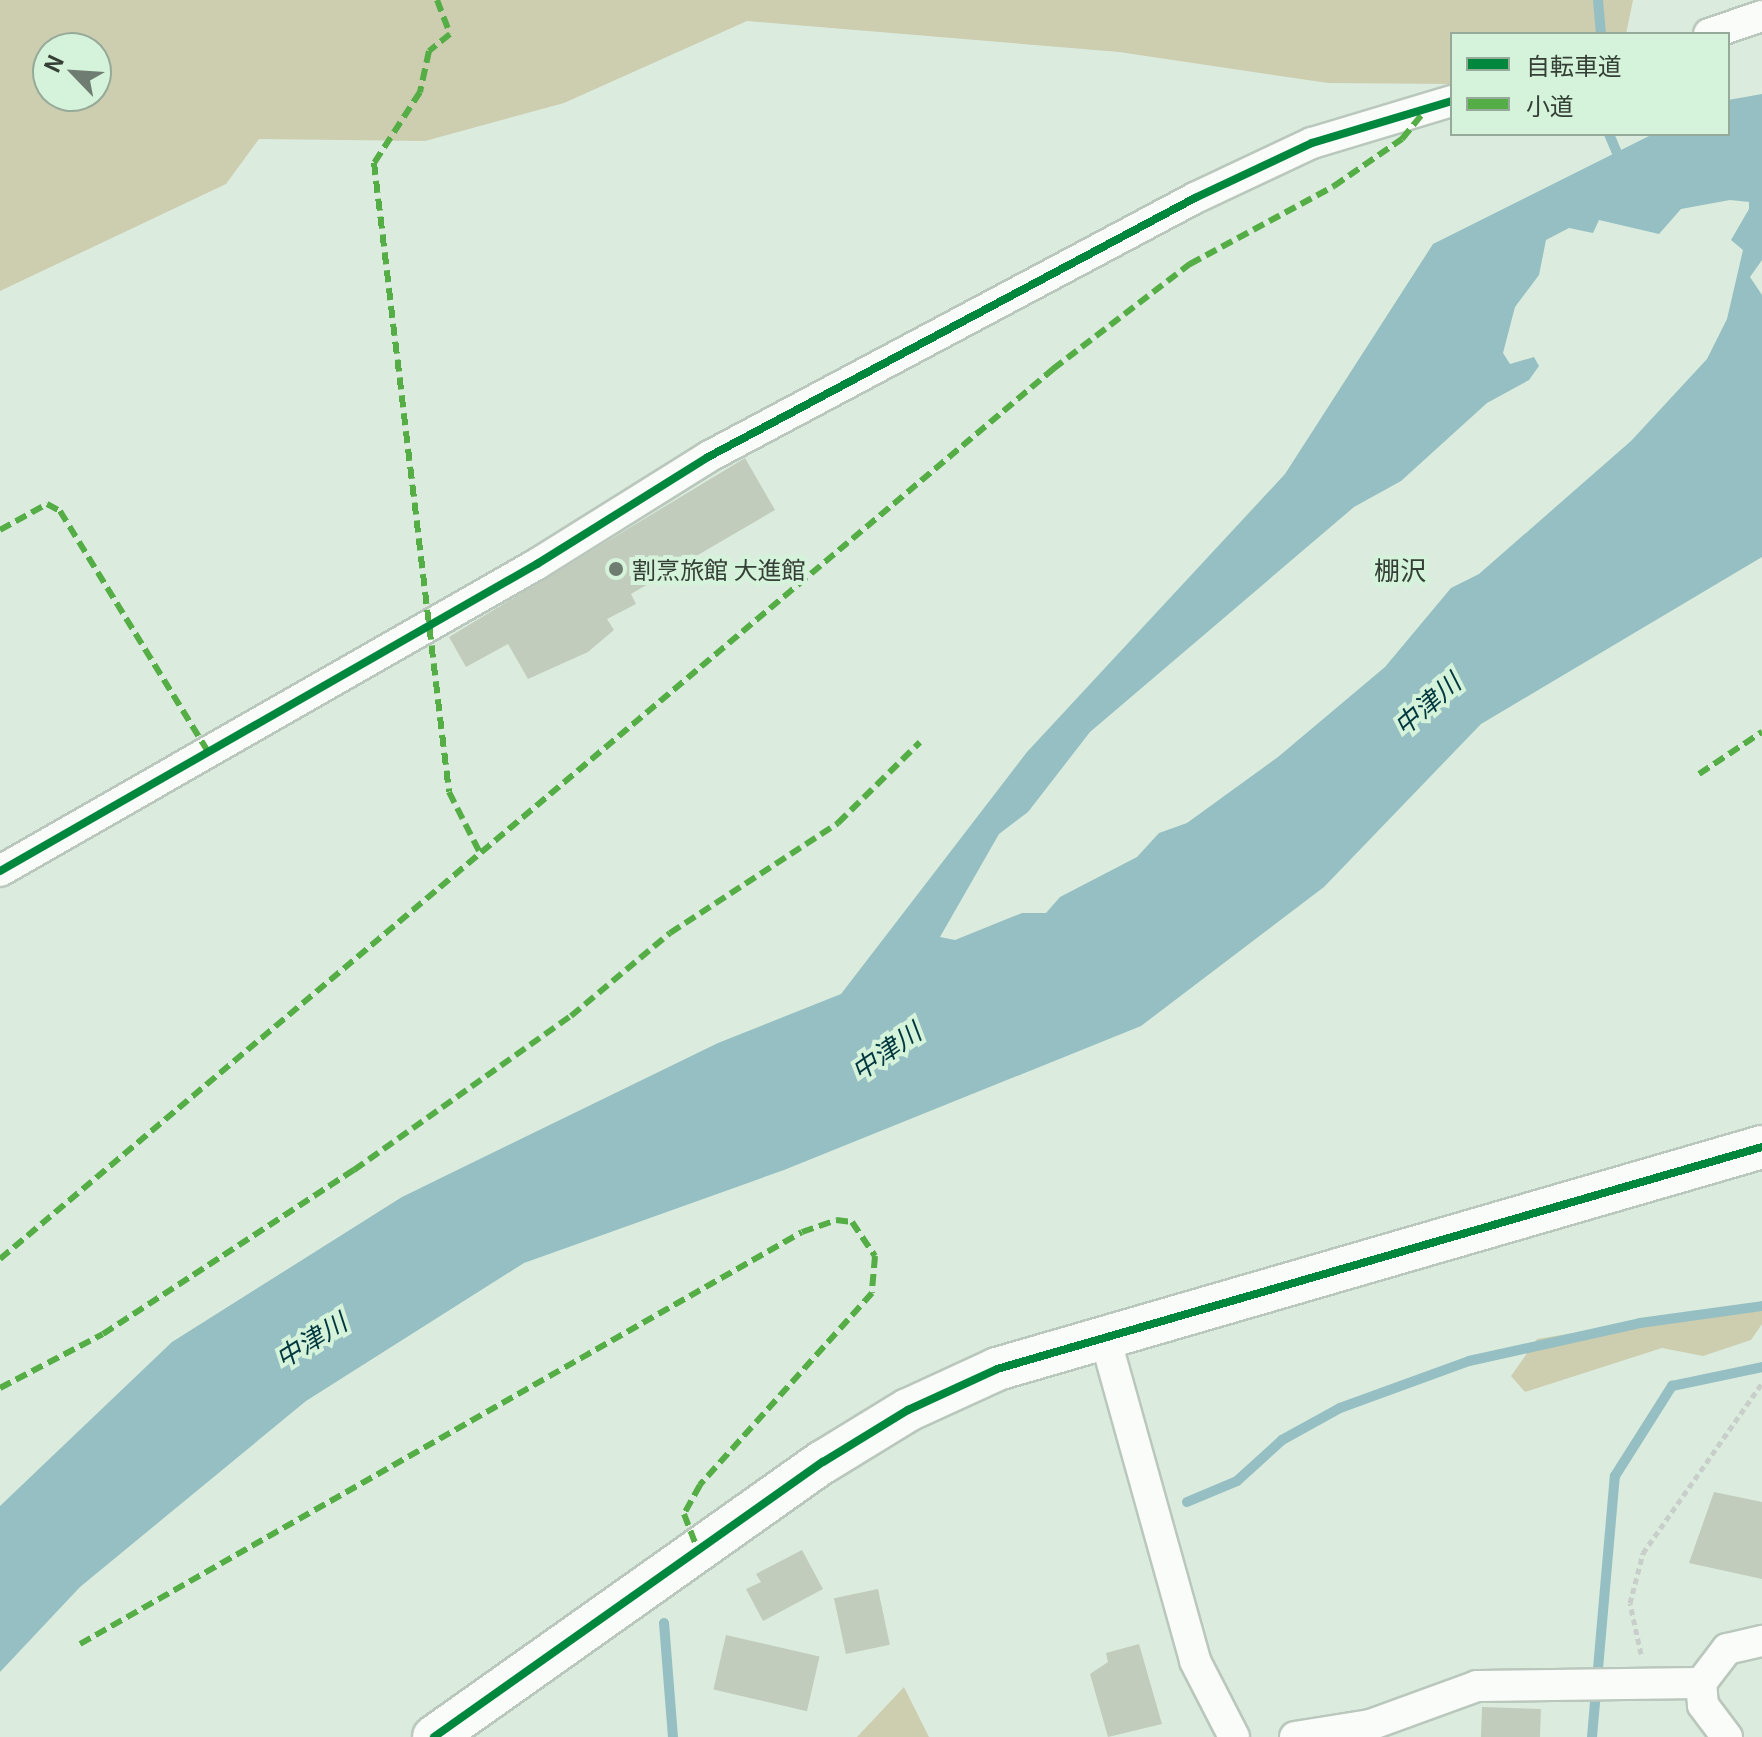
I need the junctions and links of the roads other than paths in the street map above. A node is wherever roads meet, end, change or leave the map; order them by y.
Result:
1 (1762, 16) edge
2 (1715, 32) edge
3 (1450, 102) edge
4 (0, 871) edge
5 (1762, 1147) edge
6 (1104, 1334) junction
7 (1762, 1641) edge
8 (1701, 1683) junction
9 (1225, 1735) edge
10 (434, 1737) edge
11 (1295, 1737) edge
12 (1727, 1737) edge

1 - 2 street
3 - 4 street
5 - 6 street
6 - 9 street
6 - 10 street
7 - 8 street
8 - 11 street
8 - 12 street

